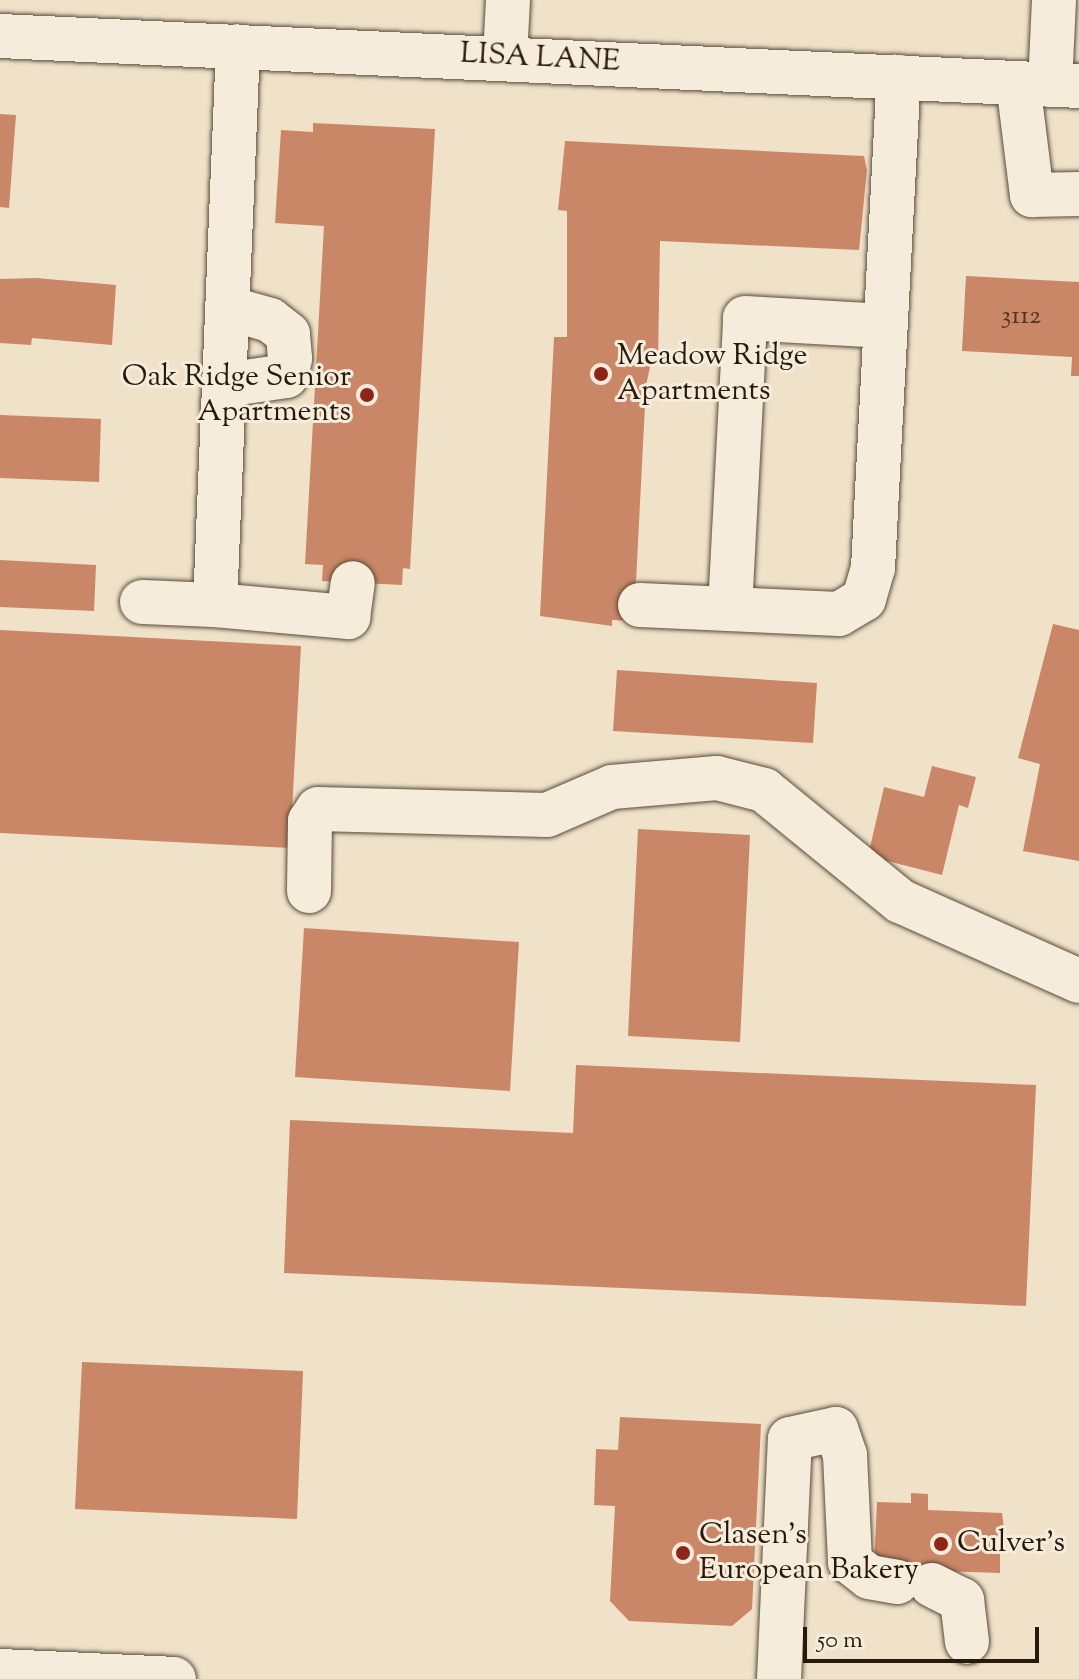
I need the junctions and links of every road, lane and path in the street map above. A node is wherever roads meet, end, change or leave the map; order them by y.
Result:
1 (508, 0) edge
2 (1054, 0) edge
3 (0, 36) edge
4 (238, 46) junction
5 (505, 57) junction
6 (899, 77) junction
7 (1049, 85) edge
8 (1079, 194) edge
9 (228, 308) junction
10 (885, 326) junction
11 (225, 385) junction
12 (353, 583) dead end
13 (142, 602) dead end
14 (215, 605) junction
15 (640, 605) dead end
16 (730, 609) junction
17 (309, 891) dead end
18 (1079, 981) edge
19 (967, 1642) dead end
20 (0, 1671) edge
21 (174, 1679) edge
22 (779, 1679) edge

1 - 5 street
2 - 7 street
3 - 4 street, LISA LANE
4 - 5 street, LISA LANE
4 - 9 street
5 - 6 street, LISA LANE
6 - 7 street, LISA LANE
6 - 10 street
7 - 8 street
9 - 11 street
9 - 11 street
10 - 16 street
10 - 16 street
11 - 14 street
12 - 14 street
13 - 14 street
15 - 16 street
17 - 18 street
19 - 22 street
20 - 21 street

